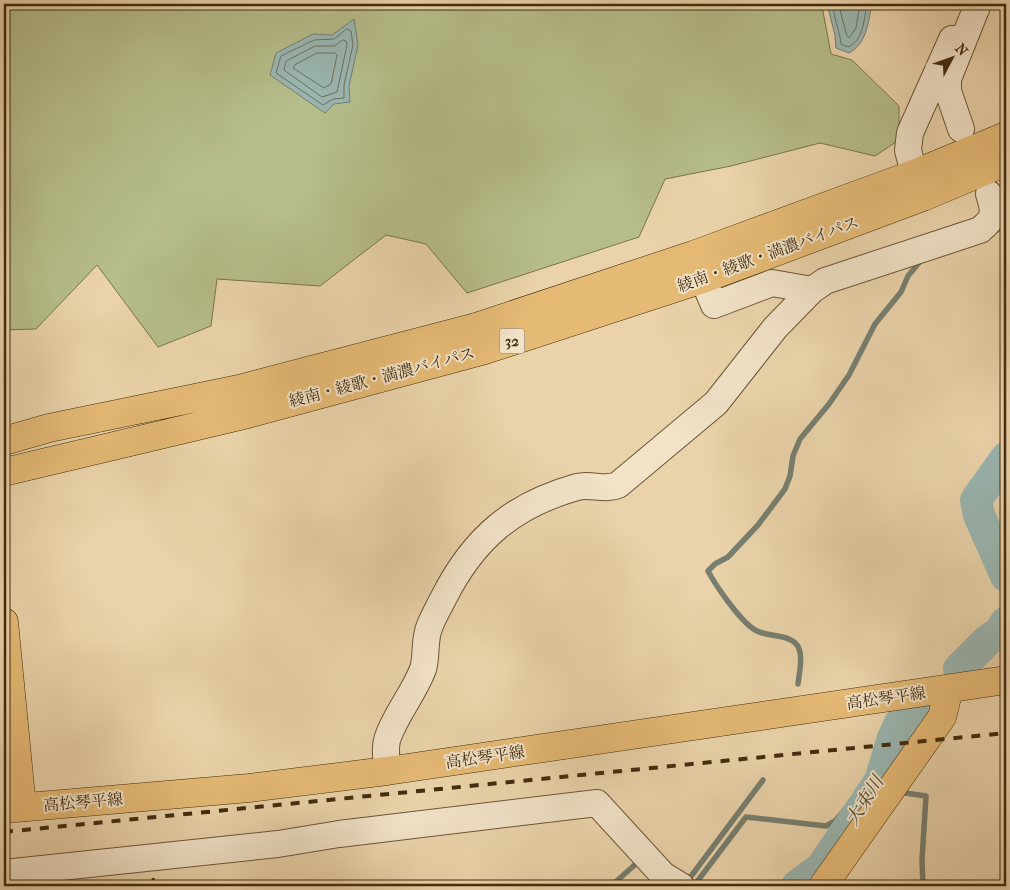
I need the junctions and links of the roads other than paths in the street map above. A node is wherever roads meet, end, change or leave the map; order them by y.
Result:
1 (978, 4) edge
2 (963, 39) junction
3 (961, 129) dead end
4 (1006, 136) edge
5 (1006, 162) edge
6 (914, 174) junction
7 (998, 218) edge
8 (703, 279) junction
9 (812, 290) junction
10 (4, 441) edge
11 (4, 472) edge
12 (4, 622) edge
13 (1006, 680) edge
14 (947, 690) junction
15 (387, 772) junction
16 (13, 808) edge
17 (4, 873) edge
18 (681, 886) edge
19 (823, 886) edge

1 - 2 street
2 - 3 street
2 - 6 street
4 - 6 main road, 綾南・綾歌・満濃バイパス / 32
5 - 8 main road, 綾南・綾歌・満濃バイパス / 32
6 - 10 main road, 綾南・綾歌・満濃バイパス / 32
7 - 9 street
8 - 9 street
8 - 11 main road, 綾南・綾歌・満濃バイパス / 32
9 - 15 street
12 - 16 main road, 高松琴平線
13 - 14 main road, 高松琴平線
14 - 15 main road, 高松琴平線
14 - 19 main road
15 - 16 main road, 高松琴平線
17 - 18 street

